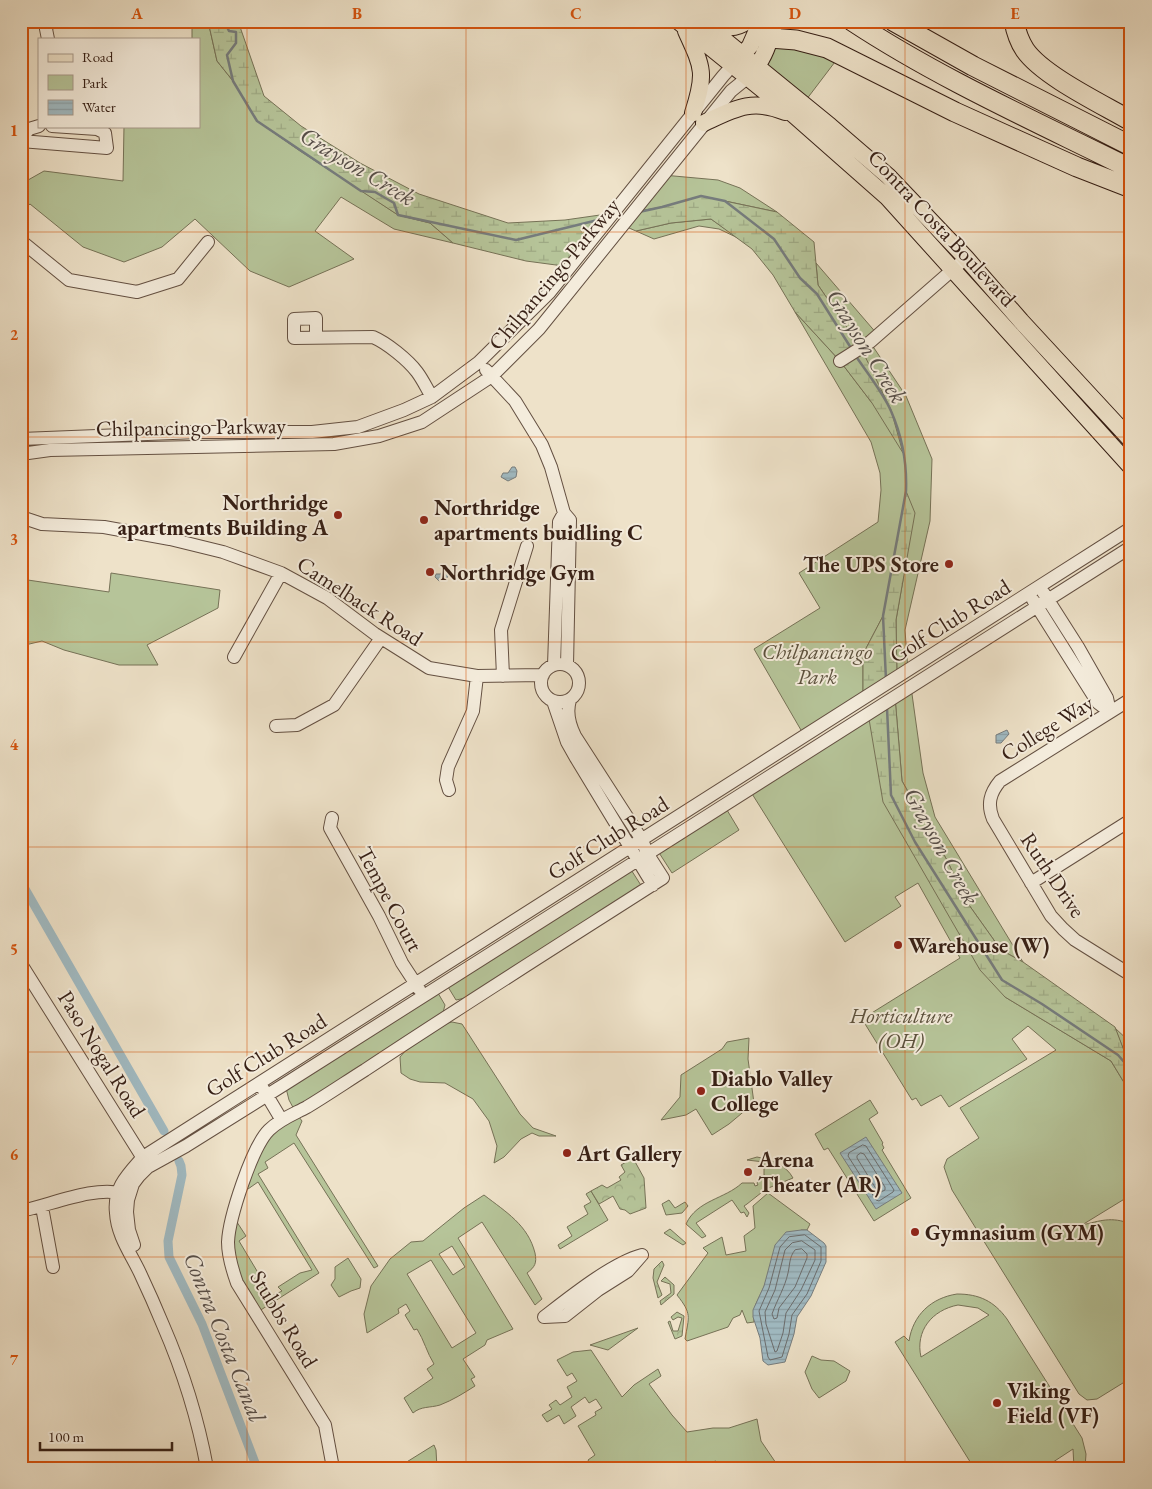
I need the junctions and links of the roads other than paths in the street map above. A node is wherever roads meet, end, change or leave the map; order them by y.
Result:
1 (49, 21) edge
2 (701, 21) edge
3 (713, 21) edge
4 (747, 21) edge
5 (761, 21) edge
6 (852, 21) edge
7 (894, 21) edge
8 (1014, 21) edge
9 (681, 24) edge
10 (773, 30) edge
11 (48, 38) edge
12 (737, 61) junction
13 (752, 73) junction
14 (794, 115) junction
15 (699, 118) junction
16 (1131, 121) edge
17 (38, 126) edge
18 (82, 128) edge
19 (21, 140) edge
20 (1131, 146) edge
21 (658, 158) junction
22 (1131, 169) edge
23 (1131, 188) edge
24 (642, 201) junction
25 (904, 216) junction
26 (600, 230) junction
27 (21, 241) edge
28 (208, 242) dead end
29 (954, 245) junction
30 (966, 258) junction
31 (952, 270) junction
32 (571, 289) junction
33 (316, 337) dead end
34 (479, 362) junction
35 (840, 362) dead end
36 (492, 376) junction
37 (432, 397) junction
38 (21, 439) edge
39 (1131, 440) edge
40 (21, 454) edge
41 (1131, 467) edge
42 (21, 516) edge
43 (1131, 528) edge
44 (528, 546) dead end
45 (1131, 547) edge
46 (282, 573) junction
47 (1035, 591) junction
48 (1042, 603) junction
49 (381, 638) junction
50 (234, 657) dead end
51 (561, 665) junction
52 (543, 674) junction
53 (477, 676) junction
54 (503, 676) junction
55 (548, 696) junction
56 (1131, 699) edge
57 (570, 700) junction
58 (1110, 712) junction
59 (276, 726) dead end
60 (449, 790) dead end
61 (990, 798) joint
62 (332, 818) dead end
63 (1131, 820) edge
64 (642, 840) junction
65 (630, 848) junction
66 (642, 857) junction
67 (1031, 883) junction
68 (21, 964) edge
69 (1128, 969) edge
70 (415, 984) junction
71 (423, 996) junction
72 (259, 1083) junction
73 (266, 1095) junction
74 (281, 1119) junction
75 (146, 1162) junction
76 (123, 1193) junction
77 (42, 1207) junction
78 (21, 1211) edge
79 (53, 1267) dead end
80 (207, 1468) edge
81 (333, 1468) edge

1 - 11 street
2 - 12 main road, Contra Costa Boulevard
3 - 4 main road
5 - 12 main road
6 - 22 highway
7 - 20 highway
8 - 16 highway
9 - 12 main road, Contra Costa Boulevard
9 - 15 main road
10 - 13 main road
10 - 23 highway
12 - 13 main road, Contra Costa Boulevard
12 - 15 street, Chilpancingo Parkway
13 - 14 main road, Contra Costa Boulevard
13 - 15 street, Chilpancingo Parkway
13 - 29 main road, Contra Costa Boulevard
14 - 15 main road
14 - 25 main road, Contra Costa Boulevard
15 - 21 street, Chilpancingo Parkway
15 - 24 street, Chilpancingo Parkway
17 - 19 street
18 - 19 street
21 - 24 street
21 - 26 street, Chilpancingo Parkway
24 - 32 street, Chilpancingo Parkway
25 - 29 main road
25 - 31 main road, Contra Costa Boulevard
26 - 32 street
26 - 34 street, Chilpancingo Parkway
27 - 28 street
29 - 30 main road, Contra Costa Boulevard
30 - 31 street
30 - 39 main road, Contra Costa Boulevard
31 - 35 street
31 - 41 main road, Contra Costa Boulevard
32 - 36 street, Chilpancingo Parkway
33 - 37 street
34 - 36 street
34 - 37 street, Chilpancingo Parkway
36 - 40 street, Chilpancingo Parkway
36 - 51 street
37 - 38 street, Chilpancingo Parkway
42 - 46 street, Camelback Road
43 - 47 street, Golf Club Road
44 - 54 street
45 - 48 street, Golf Club Road
46 - 49 street, Camelback Road
46 - 50 street
47 - 48 street
47 - 64 street, Golf Club Road
48 - 58 street
48 - 66 street, Golf Club Road
49 - 53 street, Camelback Road
49 - 59 street
51 - 52 street
51 - 57 street
52 - 54 street, Camelback Road
52 - 55 street
53 - 54 street, Camelback Road
53 - 60 street
54 - 55 street, Camelback Road
55 - 57 street
55 - 65 street
56 - 58 street, College Way
57 - 64 street
58 - 61 street, College Way
61 - 67 street, Ruth Drive
62 - 70 street, Tempe Court
63 - 67 street
64 - 65 street, Golf Club Road
64 - 66 street
65 - 66 street
65 - 70 street, Golf Club Road
66 - 71 street, Golf Club Road
66 - 74 street
67 - 69 street, Ruth Drive
68 - 75 street, Paso Nogal Road
70 - 71 street, Tempe Court
70 - 72 street, Golf Club Road
71 - 73 street, Golf Club Road
72 - 73 street
72 - 75 street, Golf Club Road
73 - 74 street
73 - 75 street, Golf Club Road
74 - 81 street, Stubbs Road
75 - 76 street, Golf Club Road
76 - 77 street
76 - 80 street
77 - 78 street
77 - 79 street

